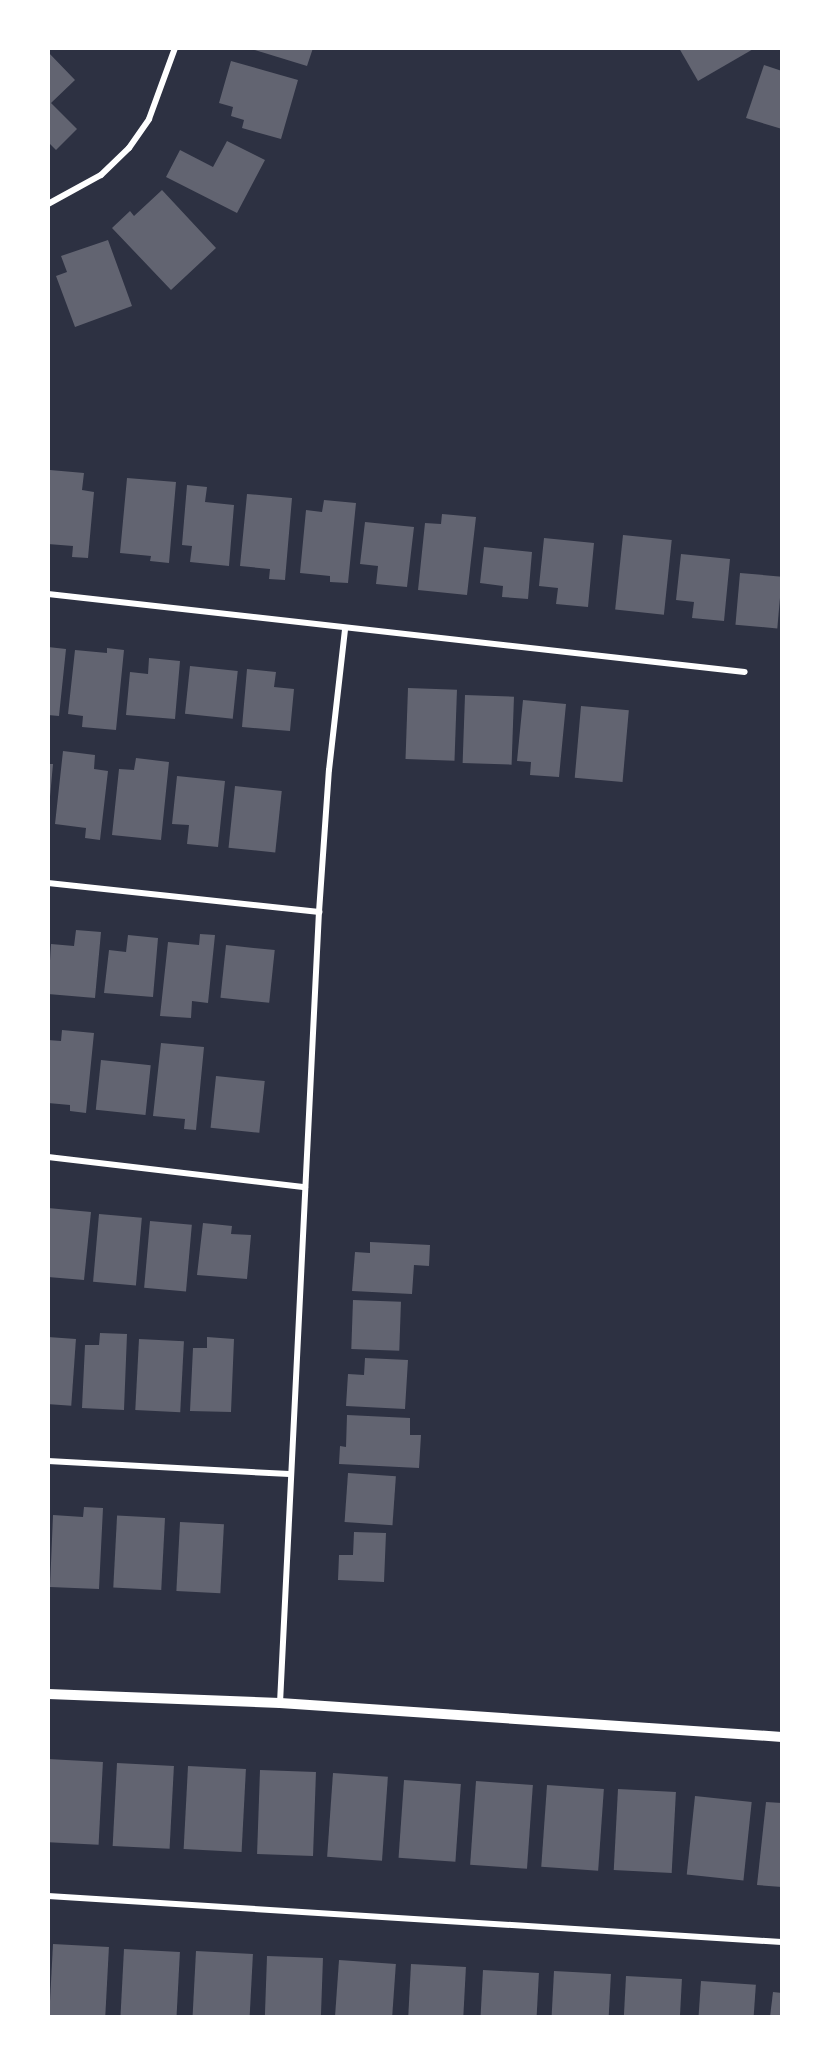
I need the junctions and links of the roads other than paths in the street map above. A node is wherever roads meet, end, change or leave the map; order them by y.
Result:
1 (175, 48) edge
2 (48, 204) edge
3 (48, 594) edge
4 (345, 629) junction
5 (745, 672) dead end
6 (48, 883) edge
7 (320, 912) junction
8 (48, 1157) edge
9 (305, 1187) junction
10 (48, 1461) edge
11 (290, 1474) junction
12 (48, 1694) edge
13 (280, 1703) junction
14 (782, 1737) edge
15 (48, 1896) edge
16 (782, 1942) edge

1 - 2 street
3 - 4 street
4 - 5 street
4 - 7 street
6 - 7 street
7 - 9 street
8 - 9 street
9 - 11 street
10 - 11 street
11 - 13 street
12 - 13 street
13 - 14 street
15 - 16 street

